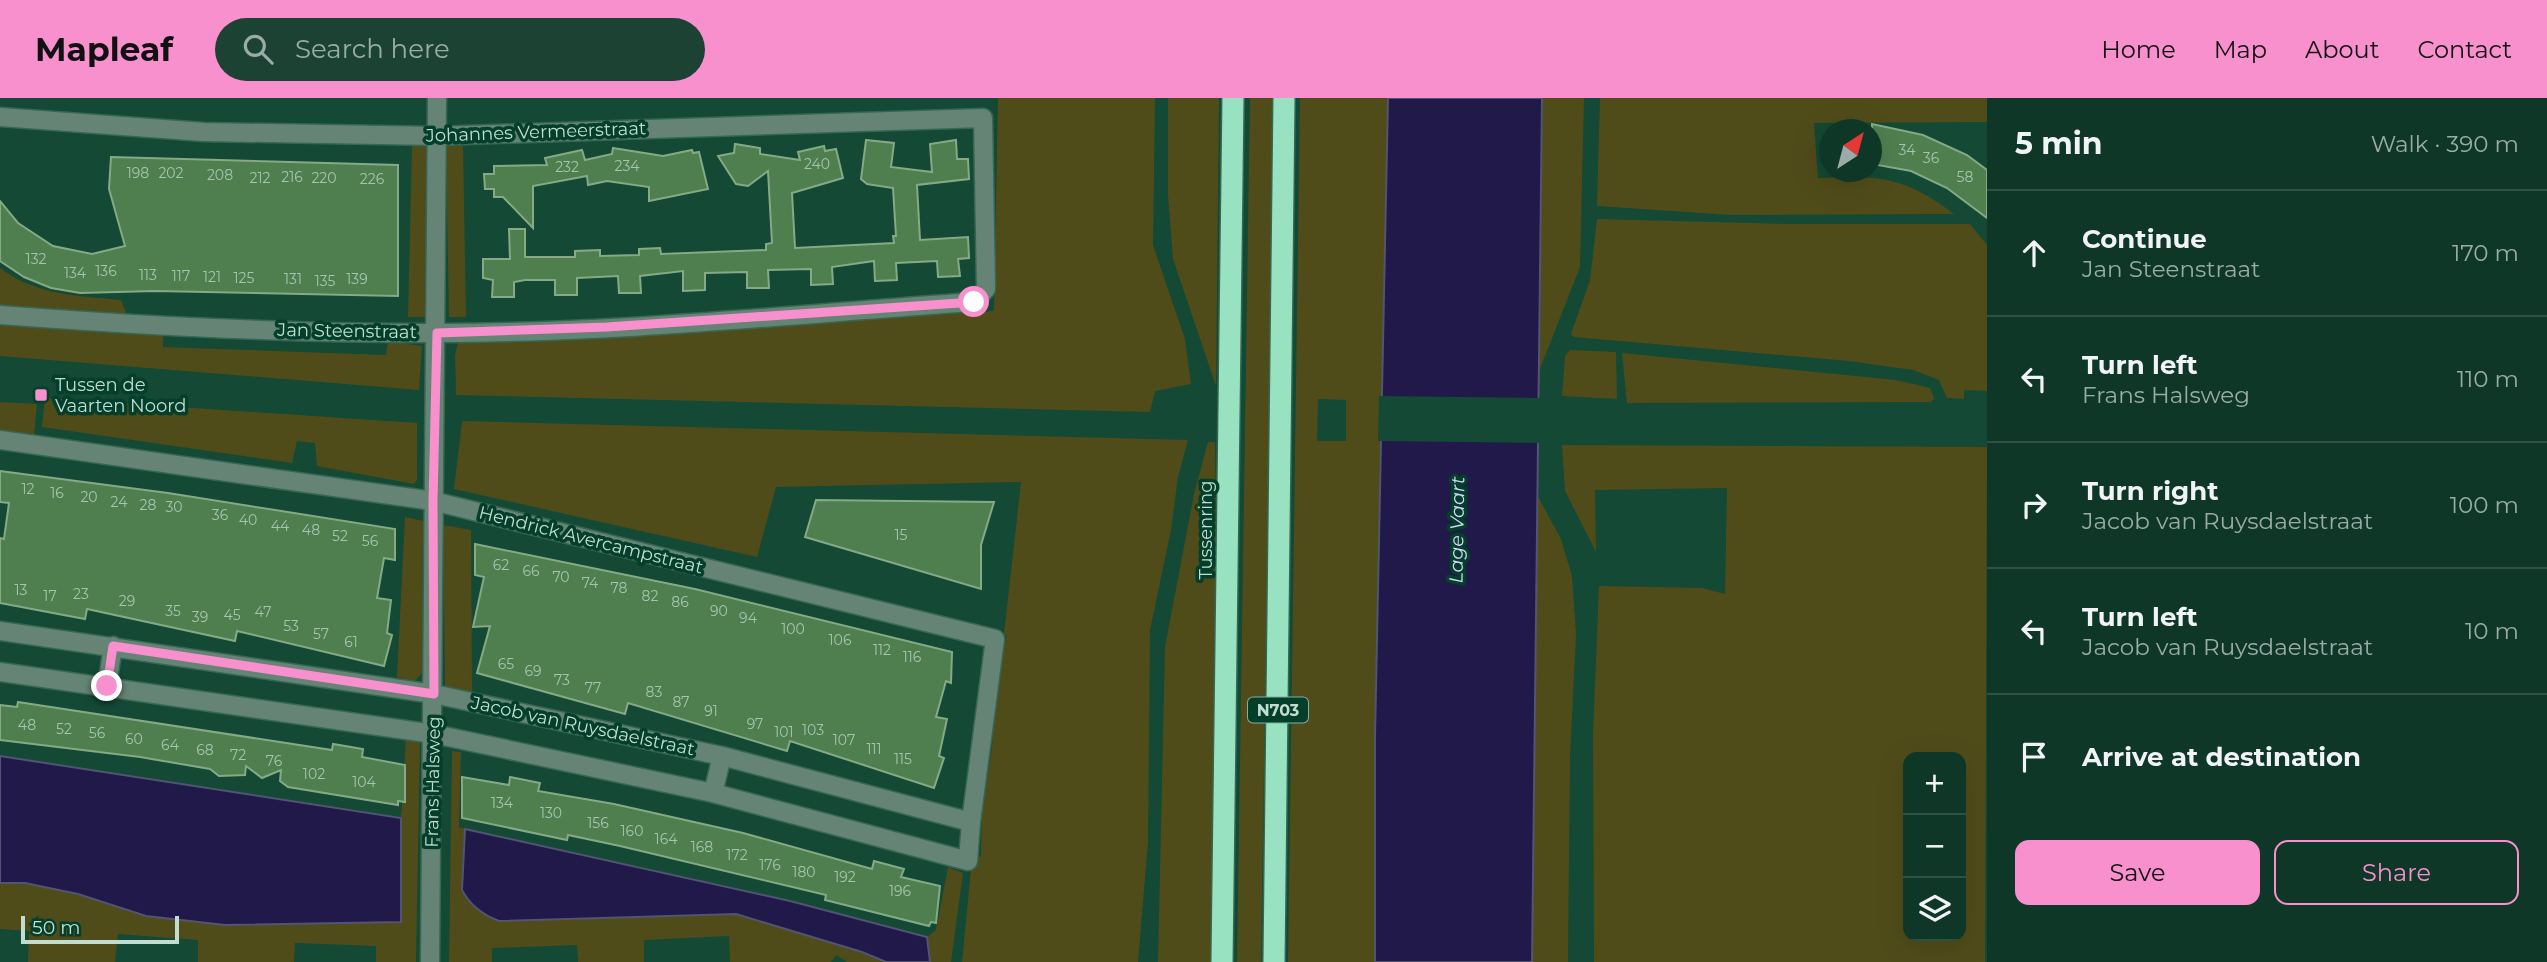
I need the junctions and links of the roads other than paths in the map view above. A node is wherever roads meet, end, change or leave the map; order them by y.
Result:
1 (437, 98) edge
2 (1233, 98) edge
3 (1284, 98) edge
4 (0, 117) edge
5 (436, 136) junction
6 (986, 208) joint
7 (0, 315) edge
8 (437, 333) junction
9 (0, 440) edge
10 (433, 501) junction
11 (0, 631) edge
12 (113, 646) junction
13 (0, 672) edge
14 (107, 686) junction
15 (434, 694) junction
16 (434, 734) junction
17 (722, 756) junction
18 (713, 793) junction
19 (971, 822) junction
20 (430, 962) edge
21 (1222, 962) edge
22 (1274, 962) edge

1 - 5 street, Frans Halsweg
2 - 21 highway, Tussenring / N703
3 - 22 highway, N703
4 - 5 street, Johannes Vermeerstraat
5 - 6 street, Johannes Vermeerstraat
5 - 8 street, Frans Halsweg
6 - 8 street, Jan Steenstraat
7 - 8 street, Jan Steenstraat
8 - 10 street, Frans Halsweg
9 - 10 street, Hendrick Avercampstraat
10 - 15 street, Frans Halsweg
10 - 19 street, Hendrick Avercampstraat
11 - 12 street, Jacob van Ruysdaelstraat
12 - 14 street
12 - 15 street, Jacob van Ruysdaelstraat
13 - 14 street
14 - 16 street
15 - 16 street, Frans Halsweg
15 - 17 street, Jacob van Ruysdaelstraat
16 - 18 street
16 - 20 street, Frans Halsweg
17 - 18 street
17 - 19 street, Jacob van Ruysdaelstraat
18 - 19 street

